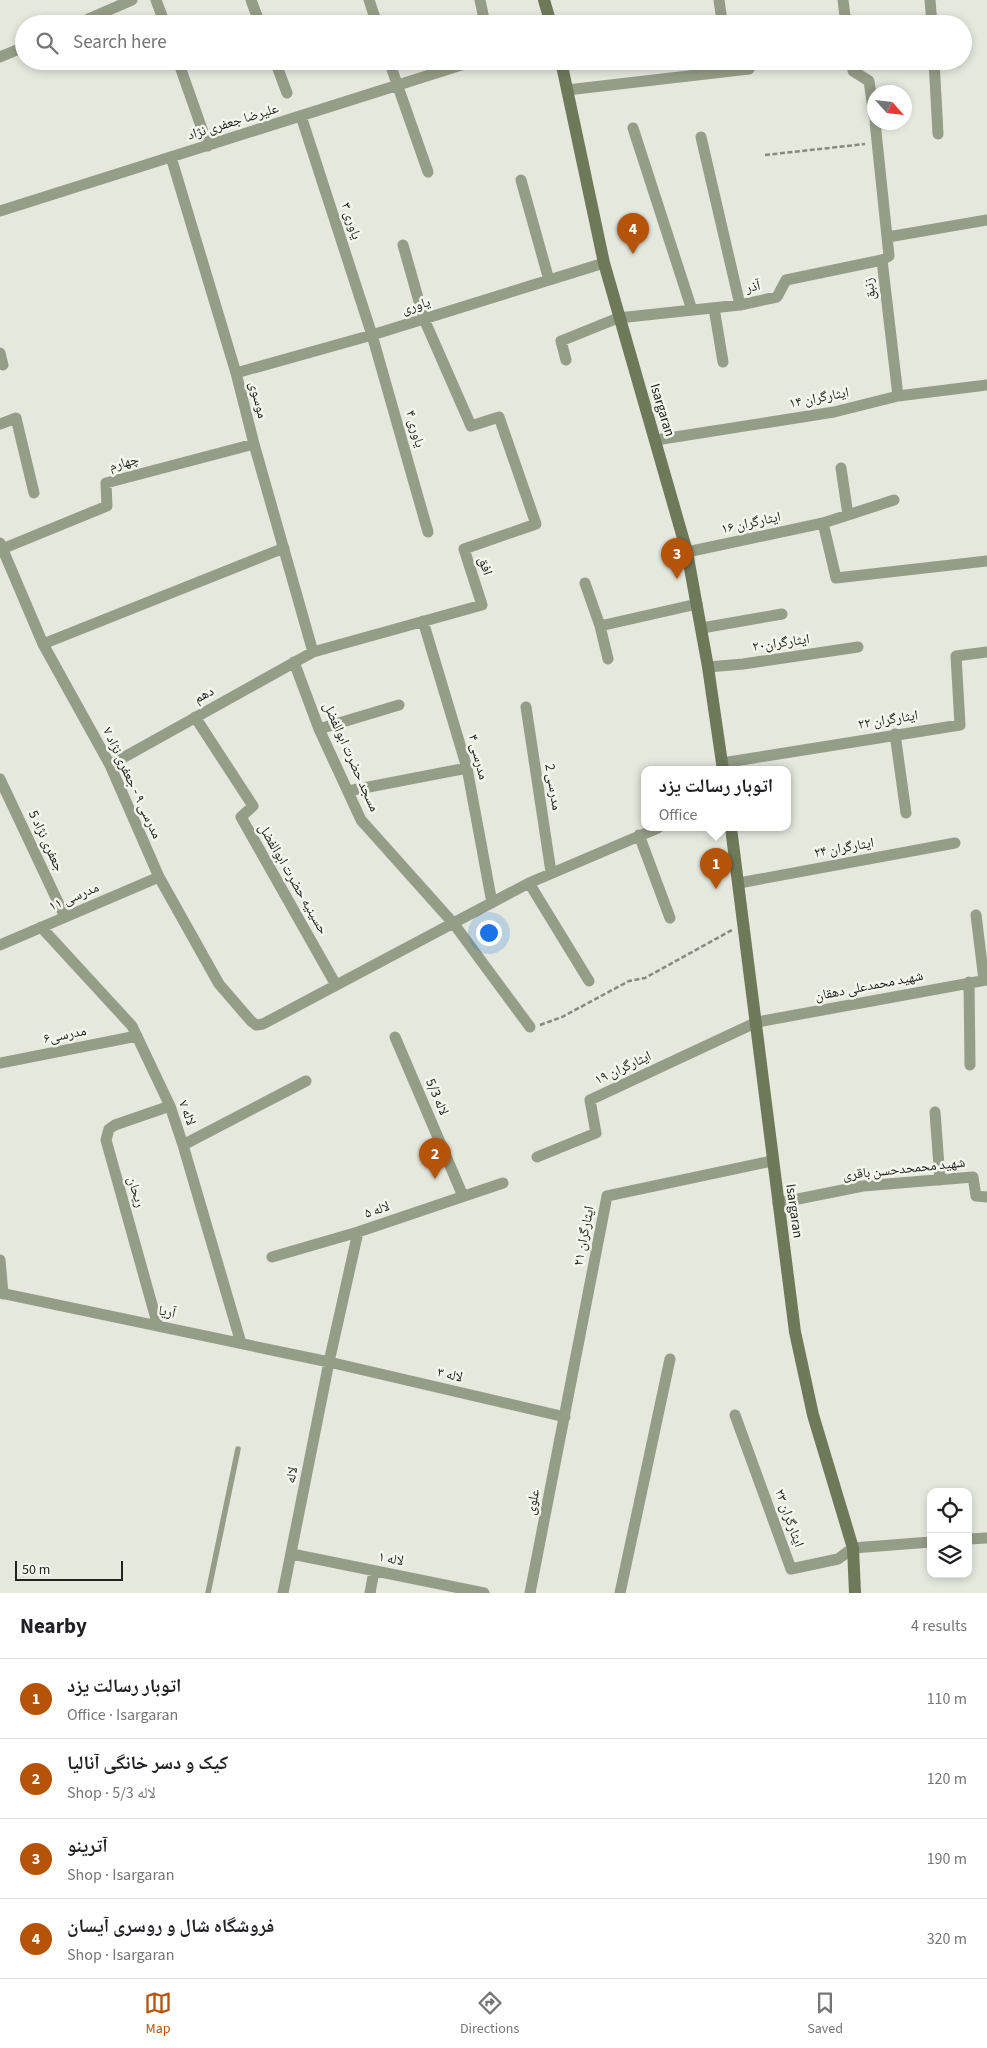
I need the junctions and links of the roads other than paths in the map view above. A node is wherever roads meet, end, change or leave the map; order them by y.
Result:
1 (132, 0) edge
2 (156, 0) edge
3 (251, 0) edge
4 (369, 0) edge
5 (480, 0) edge
6 (544, 0) edge
7 (719, 0) edge
8 (843, 0) edge
9 (930, 0) edge
10 (104, 6) edge
11 (90, 15) edge
12 (161, 15) edge
13 (257, 15) edge
14 (374, 15) edge
15 (483, 15) edge
16 (548, 15) edge
17 (721, 15) edge
18 (845, 15) edge
19 (931, 15) edge
20 (15, 51) edge
21 (0, 58) edge
22 (181, 70) edge
23 (278, 70) edge
24 (392, 70) edge
25 (446, 70) edge
26 (563, 70) edge
27 (740, 70) edge
28 (853, 70) edge
29 (934, 70) edge
30 (870, 85) edge
31 (397, 86) junction
32 (567, 90) junction
33 (287, 93) dead end
34 (301, 116) junction
35 (633, 128) dead end
36 (877, 130) edge
37 (938, 134) dead end
38 (701, 137) dead end
39 (208, 146) junction
40 (171, 157) junction
41 (428, 172) dead end
42 (521, 180) dead end
43 (0, 211) edge
44 (987, 220) edge
45 (888, 237) junction
46 (403, 245) dead end
47 (882, 260) junction
48 (604, 263) junction
49 (549, 280) junction
50 (740, 305) junction
51 (714, 308) junction
52 (692, 310) junction
53 (618, 318) junction
54 (424, 319) junction
55 (372, 335) junction
56 (0, 353) edge
57 (566, 360) dead end
58 (723, 362) dead end
59 (3, 365) dead end
60 (236, 372) junction
61 (987, 385) edge
62 (898, 396) junction
63 (0, 424) edge
64 (656, 440) junction
65 (254, 444) junction
66 (841, 468) dead end
67 (34, 493) dead end
68 (894, 500) dead end
69 (848, 515) junction
70 (822, 523) junction
71 (428, 532) dead end
72 (1, 546) edge
73 (284, 548) junction
74 (686, 552) junction
75 (987, 562) edge
76 (585, 583) dead end
77 (697, 604) junction
78 (782, 614) dead end
79 (423, 621) junction
80 (600, 626) junction
81 (702, 628) junction
82 (43, 644) junction
83 (858, 647) dead end
84 (313, 652) junction
85 (987, 652) edge
86 (608, 659) dead end
87 (294, 662) junction
88 (708, 667) junction
89 (398, 705) dead end
90 (526, 707) dead end
91 (195, 717) junction
92 (319, 729) junction
93 (896, 734) junction
94 (110, 765) junction
95 (723, 766) edge
96 (467, 768) junction
97 (0, 779) edge
98 (348, 791) junction
99 (906, 813) dead end
100 (650, 831) edge
101 (731, 831) edge
102 (640, 835) junction
103 (955, 843) dead end
104 (551, 872) junction
105 (159, 876) junction
106 (529, 883) junction
107 (739, 883) junction
108 (492, 903) junction
109 (976, 915) dead end
110 (65, 917) junction
111 (670, 918) dead end
112 (454, 924) junction
113 (41, 927) junction
114 (0, 945) edge
115 (986, 980) edge
116 (589, 981) dead end
117 (969, 982) junction
118 (336, 985) junction
119 (757, 1022) junction
120 (530, 1027) road end
121 (137, 1036) junction
122 (395, 1037) dead end
123 (0, 1063) edge
124 (970, 1065) dead end
125 (306, 1080) dead end
126 (170, 1106) junction
127 (935, 1112) dead end
128 (183, 1145) junction
129 (537, 1157) dead end
130 (772, 1161) junction
131 (940, 1180) junction
132 (503, 1184) dead end
133 (463, 1196) junction
134 (987, 1197) edge
135 (778, 1203) junction
136 (358, 1232) junction
137 (272, 1257) dead end
138 (0, 1260) edge
139 (1, 1294) edge
140 (158, 1326) junction
141 (241, 1343) junction
142 (670, 1359) dead end
143 (328, 1362) junction
144 (735, 1415) dead end
145 (565, 1417) junction
146 (238, 1449) dead end
147 (987, 1538) edge
148 (972, 1539) edge
149 (927, 1542) edge
150 (853, 1548) junction
151 (292, 1554) junction
152 (374, 1571) junction
153 (208, 1593) edge
154 (284, 1593) edge
155 (370, 1593) edge
156 (484, 1593) edge
157 (530, 1593) edge
158 (620, 1593) edge
159 (855, 1593) edge

1 - 10 street
2 - 12 street
3 - 13 street
4 - 14 street
5 - 15 street
6 - 16 main road
7 - 17 street
8 - 18 street
9 - 19 street
10 - 11 street
20 - 21 street
22 - 39 street
23 - 33 street
24 - 31 street
25 - 31 street, علیرضا جعفری نژاد
26 - 32 main road, Isargaran
27 - 32 street
28 - 30 street
29 - 37 street
31 - 34 street, علیرضا جعفری نژاد
31 - 41 street
32 - 48 main road, Isargaran
34 - 39 street, علیرضا جعفری نژاد
34 - 55 street, یاوری ۳
35 - 52 street
36 - 45 street, زنبق
38 - 50 street
39 - 40 street, علیرضا جعفری نژاد
40 - 43 street, علیرضا جعفری نژاد
40 - 60 street, موسوی
42 - 49 street
44 - 45 street
45 - 47 street, زنبق
46 - 54 street
47 - 50 street, آذر
47 - 62 street, زنبق
48 - 49 street, یاوری
48 - 53 main road, Isargaran
49 - 54 street, یاوری
50 - 51 street, آذر
51 - 52 street, آذر
51 - 58 street
52 - 53 street, آذر
53 - 57 street, آذر
53 - 64 main road, Isargaran
54 - 55 street, یاوری
54 - 79 street, افق
55 - 60 street, یاوری
55 - 71 street, یاوری ۴
56 - 59 street
60 - 65 street, موسوی
61 - 62 street, ایثارگران ۱۴
62 - 64 street, ایثارگران ۱۴
63 - 67 street
64 - 74 main road, Isargaran
65 - 72 street, چهارم
65 - 73 street, موسوی
66 - 69 street
68 - 69 street, ایثارگران ۱۶
69 - 70 street, ایثارگران ۱۶
70 - 74 street, ایثارگران ۱۶
70 - 75 street
72 - 82 street, مدرسی ۹ - جعفری نژاد ۷
73 - 82 street
73 - 84 street, موسوی
74 - 77 main road, Isargaran
76 - 80 street
77 - 80 street
77 - 81 main road, Isargaran
78 - 81 street
79 - 84 street, افق
79 - 96 street, مدرسی ۴
80 - 86 street
81 - 88 main road, Isargaran
82 - 94 street, مدرسی ۹ - جعفری نژاد ۷
83 - 88 street, ۲۰ایثارگران
84 - 87 street, دهم
85 - 93 street, ایثارگران ۲۲
87 - 91 street, دهم
87 - 92 street, مسجد حضرت ابوالفضل
88 - 95 main road, Isargaran
89 - 92 street
90 - 104 street, مدرسی 2
91 - 94 street, دهم
91 - 118 street, حسینیه حضرت ابوالفضل
92 - 98 street, مسجد حضرت ابوالفضل
93 - 95 street, ایثارگران ۲۲
93 - 99 street
94 - 105 street, مدرسی ۹ - جعفری نژاد ۷
96 - 98 street
96 - 108 street, مدرسی ۴
97 - 110 street, جعفری نژاد 5
98 - 112 street, مسجد حضرت ابوالفضل
100 - 102 street
101 - 107 main road, Isargaran
102 - 104 street
102 - 111 street
103 - 107 street, ایثارگران ۲۴
104 - 106 street
105 - 110 street, مدرسی ۱۱
105 - 118 street, مدرسی ۹ - جعفری نژاد ۷
106 - 108 street
106 - 116 street
107 - 119 main road, Isargaran
108 - 112 street
109 - 115 street
110 - 113 street, مدرسی ۱۱
112 - 118 street
112 - 120 street, مسجد حضرت ابوالفضل
113 - 114 street, مدرسی ۱۱
113 - 121 street, لاله ۷
115 - 117 street, شهید محمدعلی دهقان
117 - 119 street, شهید محمدعلی دهقان
117 - 124 street
119 - 129 street, ایثارگران ۱‍۹
119 - 130 main road, Isargaran
121 - 123 street, مدرسی۶
121 - 126 street, لاله ۷
122 - 133 street, لاله 5/3
125 - 128 street
126 - 128 street, لاله ۷
126 - 140 street, ریحان
127 - 131 street
128 - 141 street, لاله ۷
130 - 135 main road, Isargaran
130 - 145 street, ایثارگران ۲۱
131 - 134 street, شهید محمحدحسن باقری
131 - 135 street, شهید محمحدحسن باقری
132 - 133 street, لاله ۵
133 - 136 street, لاله ۵
135 - 150 main road, Isargaran
136 - 137 street
136 - 143 street, لاله ۵
138 - 139 street
139 - 140 street, آریا
140 - 141 street, آریا
141 - 143 street, آریا
142 - 158 street
143 - 145 street, لاله ۳
143 - 151 street, لاله
144 - 150 street, ایثارگران ۲۳
145 - 157 street, علوی
146 - 153 lane
147 - 148 street
149 - 150 street
150 - 159 main road, Isargaran
151 - 152 street, لاله ۱
151 - 154 street, لاله
152 - 155 street
152 - 156 street, لاله ۱

